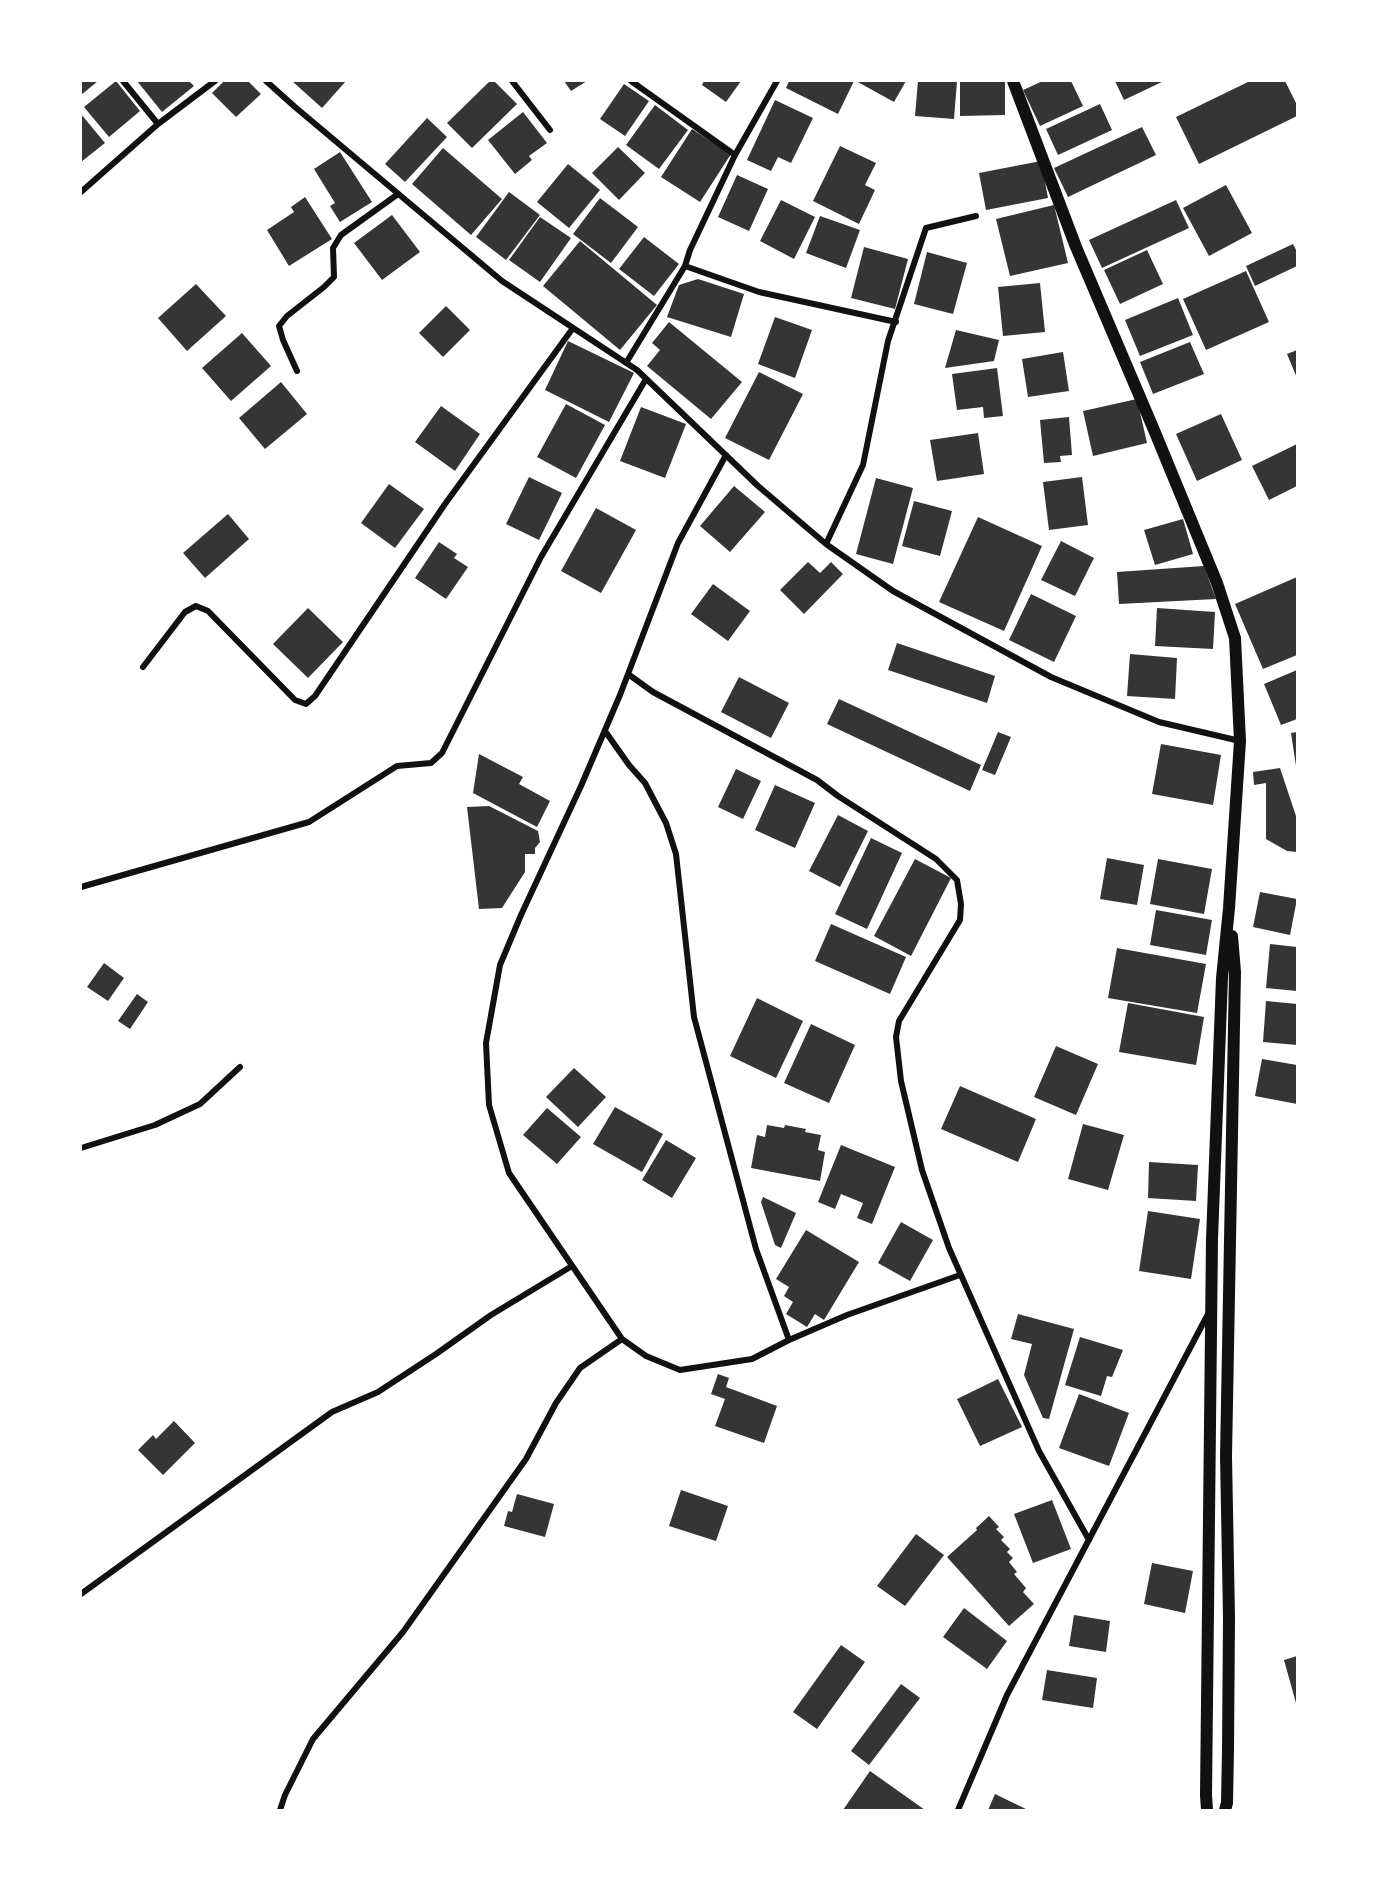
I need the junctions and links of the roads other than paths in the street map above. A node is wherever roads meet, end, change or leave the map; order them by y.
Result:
1 (123, 81) edge
2 (215, 81) edge
3 (266, 81) edge
4 (512, 81) edge
5 (631, 81) edge
6 (777, 81) edge
7 (1013, 81) edge
8 (158, 124) junction
9 (550, 130) dead end
10 (735, 155) junction
11 (81, 192) edge
12 (398, 194) junction
13 (976, 216) dead end
14 (684, 266) junction
15 (896, 322) junction
16 (573, 328) junction
17 (626, 363) junction
18 (297, 371) dead end
19 (646, 380) junction
20 (726, 455) junction
21 (826, 544) junction
22 (143, 667) dead end
23 (628, 674) junction
24 (605, 731) junction
25 (1240, 741) junction
26 (81, 887) edge
27 (1229, 908) junction
28 (240, 1067) dead end
29 (81, 1148) edge
30 (572, 1266) junction
31 (960, 1275) junction
32 (1212, 1308) junction
33 (622, 1339) junction
34 (789, 1341) junction
35 (1089, 1540) junction
36 (81, 1594) edge
37 (280, 1810) edge
38 (958, 1810) edge
39 (1207, 1810) edge
40 (1225, 1810) edge

1 - 8 street
2 - 8 street
3 - 12 street
4 - 9 street
5 - 10 street
6 - 10 street
7 - 25 main road
8 - 11 street
10 - 14 street
12 - 16 street
12 - 18 street
13 - 15 street
14 - 15 street
14 - 17 street
15 - 21 street
16 - 17 street
16 - 22 street
17 - 19 street
19 - 20 street
19 - 26 street
20 - 21 street
20 - 23 street
21 - 25 street
23 - 24 street
23 - 31 street
24 - 30 street
24 - 34 street
25 - 27 main road
27 - 32 main road
27 - 40 main road
28 - 29 street
30 - 33 street
30 - 36 street
31 - 34 street
31 - 35 street
32 - 35 street
32 - 39 main road
33 - 34 street
33 - 37 street
35 - 38 street

